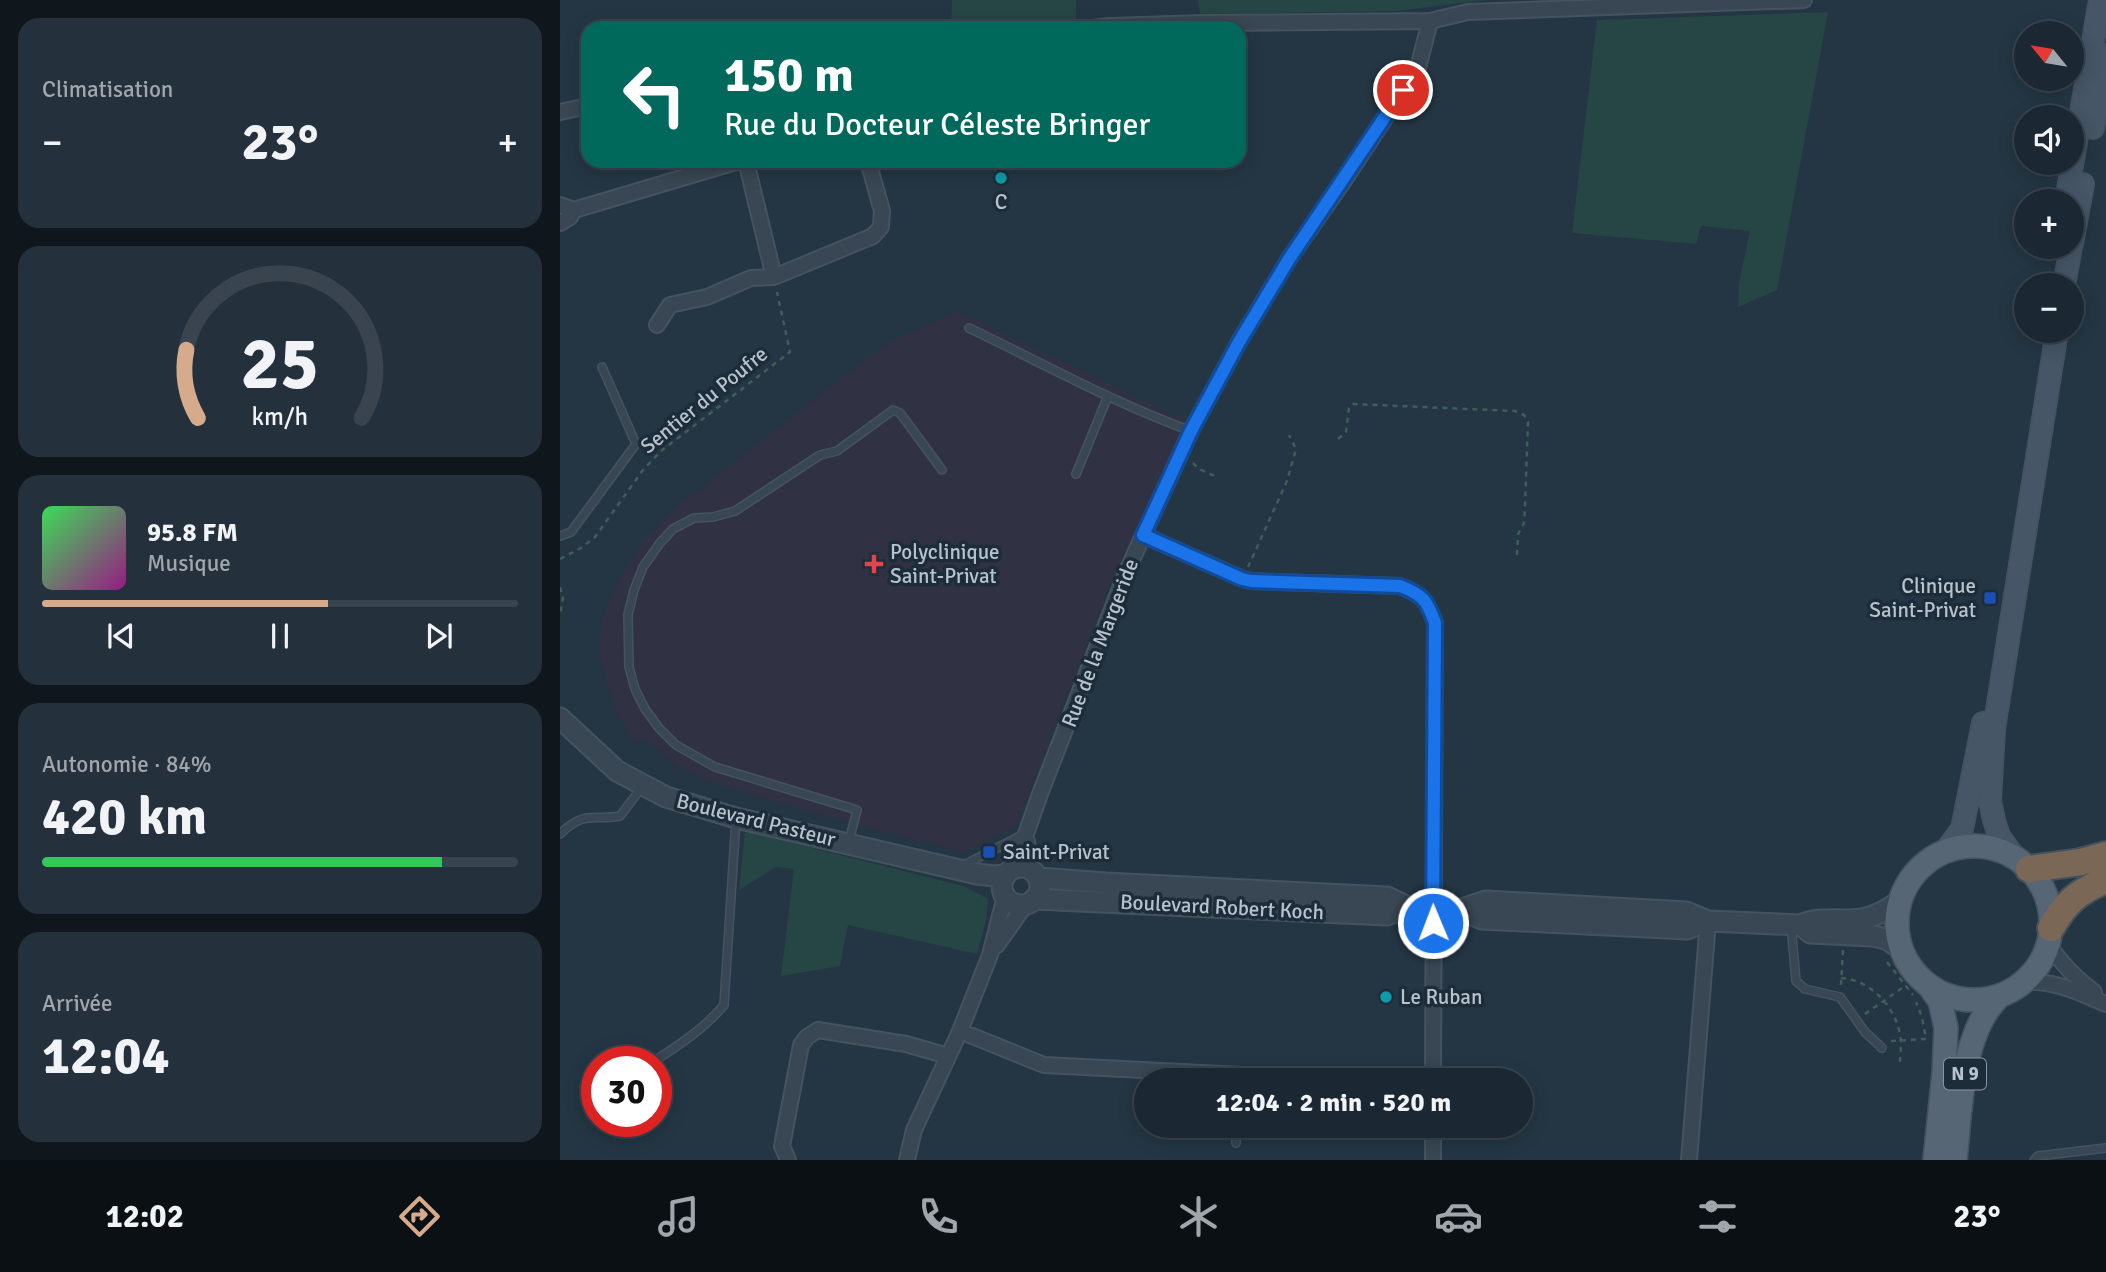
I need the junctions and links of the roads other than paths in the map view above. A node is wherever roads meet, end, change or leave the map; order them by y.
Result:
1 (1804, 0) edge
2 (2100, 0) edge
3 (1430, 21) junction
4 (1246, 23) edge
5 (2106, 55) edge
6 (581, 108) edge
7 (560, 112) edge
8 (713, 168) edge
9 (748, 168) edge
10 (870, 168) edge
11 (2068, 189) edge
12 (2082, 189) edge
13 (567, 207) edge
14 (560, 223) edge
15 (774, 277) junction
16 (657, 325) dead end
17 (969, 328) dead end
18 (2043, 343) edge
19 (2055, 343) edge
20 (602, 366) dead end
21 (1108, 396) junction
22 (1191, 431) junction
23 (942, 470) dead end
24 (1076, 474) dead end
25 (1143, 535) junction
26 (560, 536) edge
27 (569, 729) edge
28 (643, 786) junction
29 (736, 818) junction
30 (1027, 833) junction
31 (560, 834) edge
32 (849, 843) junction
33 (1945, 852) junction
34 (2106, 855) edge
35 (2021, 863) junction
36 (970, 871) junction
37 (1016, 879) junction
38 (2106, 880) edge
39 (1901, 900) junction
40 (1030, 901) junction
41 (1408, 907) junction
42 (1433, 909) junction
43 (1708, 921) junction
44 (1796, 924) junction
45 (2049, 936) junction
46 (1892, 953) junction
47 (990, 955) junction
48 (2023, 982) junction
49 (1930, 987) junction
50 (1999, 996) junction
51 (2106, 1002) edge
52 (960, 1031) junction
53 (1882, 1048) road end
54 (672, 1049) edge
55 (948, 1056) junction
56 (1433, 1068) edge
57 (1134, 1071) edge
58 (1236, 1138) edge
59 (1433, 1138) edge
60 (1236, 1143) dead end
61 (2106, 1147) edge
62 (788, 1160) edge
63 (907, 1160) edge
64 (1433, 1160) edge
65 (1689, 1160) edge
66 (1935, 1160) edge
67 (1955, 1160) edge
68 (2034, 1160) edge

1 - 3 street
2 - 11 main road
3 - 4 street
3 - 22 street, Rue de la Margeride
5 - 12 main road
6 - 7 street
8 - 13 street
9 - 15 street
10 - 15 street
13 - 14 street
15 - 16 street
17 - 21 lane
18 - 33 main road
19 - 35 main road
20 - 26 lane
21 - 22 lane
21 - 24 lane
22 - 25 street, Rue de la Margeride
23 - 32 lane
25 - 30 street, Rue de la Margeride
25 - 42 street
27 - 28 street, Boulevard Pasteur
28 - 29 street, Boulevard Pasteur
28 - 31 lane
29 - 32 street, Boulevard Pasteur
29 - 54 lane
30 - 36 lane
30 - 37 street, Rue de la Margeride
32 - 36 street, Boulevard Pasteur
33 - 35 main road
33 - 39 main road
34 - 35 highway
35 - 45 main road
36 - 37 street, Boulevard Pasteur
37 - 40 street
37 - 40 street, Boulevard Robert Koch
37 - 41 street, Boulevard Robert Koch
37 - 47 street
38 - 45 highway
39 - 44 street, Boulevard Robert Koch
39 - 46 main road
40 - 41 street, Boulevard Robert Koch
40 - 47 street
41 - 42 street, Boulevard Robert Koch
42 - 43 street, Boulevard Robert Koch
42 - 56 street
43 - 44 street, Boulevard Robert Koch
43 - 65 street
44 - 46 street, Boulevard Robert Koch
44 - 53 lane
45 - 48 main road
45 - 51 street
46 - 49 main road
47 - 52 street
48 - 50 main road
48 - 51 street
49 - 50 main road
49 - 66 main road, N 9
50 - 67 main road, N 9
52 - 55 street
52 - 57 street
55 - 62 street
55 - 63 street
58 - 60 lane
59 - 64 street
61 - 68 lane

